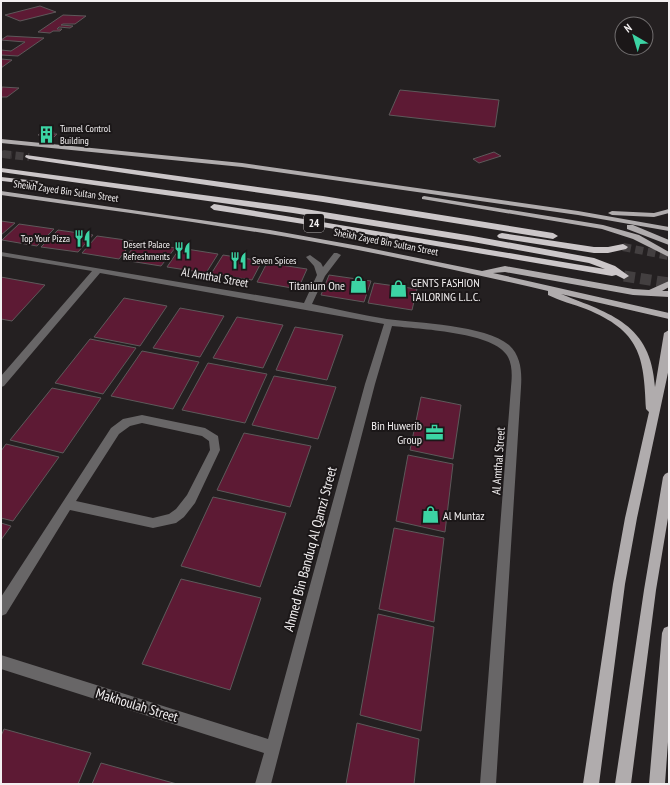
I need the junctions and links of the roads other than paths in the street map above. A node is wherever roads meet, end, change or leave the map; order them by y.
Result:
1 (2, 141) edge
2 (29, 158) tunnel mouth
3 (1, 163) tunnel mouth
4 (290, 172) junction
5 (2, 174) edge
6 (1, 193) edge
7 (669, 212) edge
8 (578, 213) junction
9 (669, 229) edge
10 (669, 243) edge
11 (1, 254) edge
12 (336, 255) dead end
13 (669, 255) edge
14 (310, 257) dead end
15 (98, 270) junction
16 (481, 273) junction
17 (321, 275) junction
18 (624, 276) tunnel mouth
19 (533, 284) junction
20 (669, 284) edge
21 (648, 294) junction
22 (669, 294) edge
23 (307, 307) junction
24 (669, 316) edge
25 (389, 322) junction
26 (669, 333) edge
27 (667, 362) edge
28 (1, 383) edge
29 (652, 422) junction
30 (669, 478) edge
31 (67, 504) junction
32 (1, 609) edge
33 (669, 633) edge
34 (1, 662) edge
35 (273, 748) junction
36 (263, 784) edge
37 (488, 784) edge
38 (591, 784) edge
39 (623, 784) edge
40 (657, 784) edge

1 - 4 main road
2 - 3 highway, 24
4 - 8 main road
4 - 13 main road
5 - 18 highway, Sheikh Zayed Bin Sultan Street / 24
6 - 16 main road, Sheikh Zayed Bin Sultan Street / 24
7 - 8 main road
8 - 9 main road
8 - 10 main road
11 - 15 street, Al Amthal Street
12 - 17 street
14 - 17 street
15 - 23 street, Al Amthal Street
15 - 28 street
16 - 19 main road, Sheikh Zayed Bin Sultan Street / 24
16 - 21 main road
17 - 23 street
19 - 24 main road, Sheikh Zayed Bin Sultan Street / 24
19 - 29 main road
20 - 21 main road
21 - 22 main road
23 - 25 street, Al Amthal Street
25 - 35 street, Ahmed Bin Banduq Al Qamzi Street
25 - 37 street, Al Amthal Street
26 - 27 main road
27 - 29 main road
29 - 38 main road
30 - 39 main road
31 - 31 street
31 - 32 street
33 - 40 main road
34 - 35 street, Makhoulah Street
35 - 36 street, Ahmed Bin Banduq Al Qamzi Street

